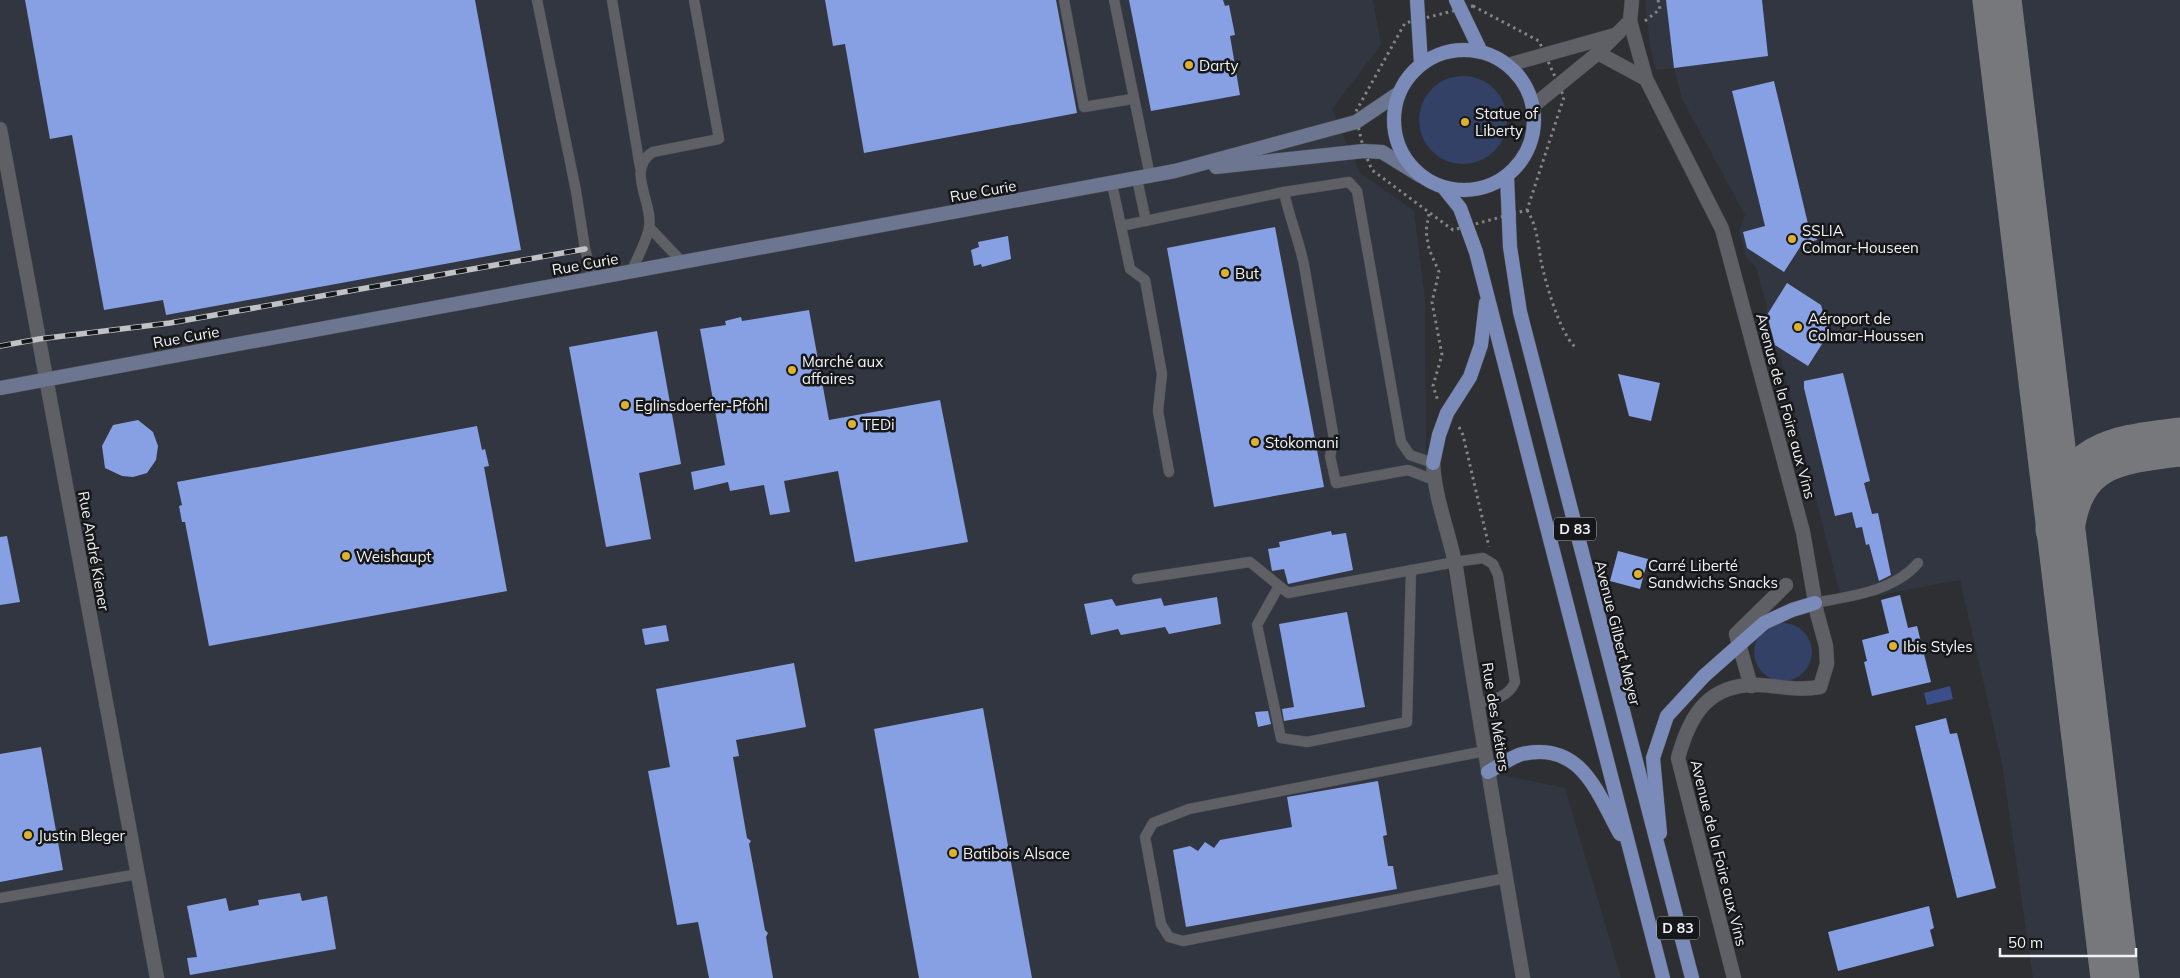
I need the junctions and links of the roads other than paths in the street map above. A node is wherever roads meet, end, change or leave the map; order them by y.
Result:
1 (536, 0) edge
2 (612, 0) edge
3 (694, 0) edge
4 (1064, 0) edge
5 (1114, 0) edge
6 (1417, 0) edge
7 (1632, 0) edge
8 (1457, 4) edge
9 (1630, 21) junction
10 (1616, 34) junction
11 (1481, 52) junction
12 (1598, 53) junction
13 (1422, 64) junction
14 (1508, 65) junction
15 (1646, 79) junction
16 (1399, 93) junction
17 (1132, 99) junction
18 (1533, 106) junction
19 (0, 129) edge
20 (640, 168) junction
21 (1175, 171) junction
22 (1421, 176) junction
23 (1506, 176) junction
24 (1143, 178) junction
25 (1112, 184) junction
26 (1444, 188) junction
27 (1284, 192) junction
28 (1146, 221) junction
29 (1121, 226) junction
30 (649, 227) junction
31 (683, 263) junction
32 (631, 272) junction
33 (593, 279) junction
34 (1488, 295) junction
35 (46, 380) junction
36 (0, 388) edge
37 (1433, 463) junction
38 (1169, 472) dead end
39 (1434, 480) junction
40 (1455, 562) junction
41 (1918, 563) dead end
42 (1411, 570) junction
43 (1138, 579) dead end
44 (1786, 585) dead end
45 (1279, 586) junction
46 (1816, 608) junction
47 (1739, 645) junction
48 (1751, 686) junction
49 (1476, 704) junction
50 (1485, 751) junction
51 (1488, 772) junction
52 (1630, 853) junction
53 (138, 874) junction
54 (1506, 878) junction
55 (1664, 878) junction
56 (0, 898) edge
57 (157, 978) edge
58 (1523, 978) edge
59 (1663, 978) edge
60 (1692, 978) edge
61 (1734, 978) edge

1 - 33 lane
2 - 20 lane
3 - 20 lane
4 - 17 lane
5 - 17 lane
6 - 13 main road
7 - 9 street, Avenue de la Foire aux Vins
8 - 11 main road
9 - 10 street
9 - 15 street, Avenue de la Foire aux Vins
10 - 12 street
10 - 14 street
11 - 13 main road
11 - 14 main road
12 - 15 street
12 - 18 street
13 - 16 main road
14 - 18 main road
15 - 46 street, Avenue de la Foire aux Vins
16 - 21 main road, Rue Curie
16 - 22 main road
17 - 24 lane
18 - 23 main road
19 - 35 street, Rue André Kiener
20 - 30 lane
21 - 22 main road, Rue Curie
21 - 24 main road, Rue Curie
22 - 26 main road
23 - 26 main road
23 - 55 main road, Avenue Gilbert Meyer / D 83
24 - 25 main road, Rue Curie
24 - 28 lane
25 - 29 lane
25 - 31 main road, Rue Curie
26 - 34 main road, D 83
27 - 28 lane
27 - 37 lane
27 - 39 lane
28 - 29 lane
29 - 38 lane
30 - 31 lane
30 - 32 lane
31 - 32 main road, Rue Curie
32 - 33 main road, Rue Curie
33 - 35 main road, Rue Curie
34 - 37 main road
34 - 52 main road, D 83
35 - 36 main road, Rue Curie
35 - 53 street, Rue André Kiener
37 - 39 street, Rue des Métiers
39 - 40 street, Rue des Métiers
40 - 42 lane
40 - 49 street, Rue des Métiers
40 - 49 lane
41 - 46 lane
42 - 45 lane
42 - 45 lane
43 - 45 lane
44 - 47 street
46 - 47 main road
46 - 48 street, Avenue de la Foire aux Vins
47 - 48 street
47 - 55 main road
48 - 61 street, Avenue de la Foire aux Vins
49 - 50 street, Rue des Métiers
50 - 51 street, Rue des Métiers
50 - 54 lane
51 - 52 main road
51 - 54 street, Rue des Métiers
52 - 59 main road, D 83
53 - 56 lane
53 - 57 street, Rue André Kiener
54 - 58 street, Rue des Métiers
55 - 60 main road, Avenue Gilbert Meyer / D 83

